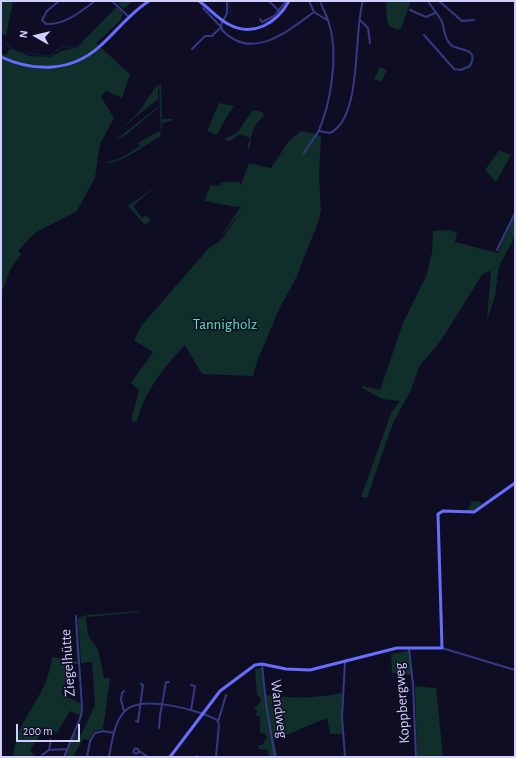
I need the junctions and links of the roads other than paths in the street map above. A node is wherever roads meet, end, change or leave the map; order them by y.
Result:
1 (59, 1) edge
2 (95, 1) edge
3 (112, 1) edge
4 (149, 1) edge
5 (199, 1) edge
6 (227, 1) edge
7 (269, 1) edge
8 (286, 1) edge
9 (289, 1) edge
10 (309, 1) edge
11 (320, 1) edge
12 (363, 1) edge
13 (428, 1) edge
14 (439, 1) edge
15 (204, 7) junction
16 (410, 10) dead end
17 (279, 11) junction
18 (314, 12) junction
19 (436, 13) junction
20 (130, 16) junction
21 (260, 19) dead end
22 (360, 20) junction
23 (474, 20) dead end
24 (224, 21) junction
25 (328, 21) junction
26 (221, 27) junction
27 (424, 35) dead end
28 (370, 43) dead end
29 (192, 49) dead end
30 (1, 58) edge
31 (320, 131) junction
32 (304, 153) dead end
33 (515, 213) edge
34 (497, 250) dead end
35 (515, 483) edge
36 (76, 616) dead end
37 (409, 647) junction
38 (442, 648) junction
39 (345, 662) junction
40 (262, 664) junction
41 (515, 670) edge
42 (169, 682) dead end
43 (141, 684) dead end
44 (191, 685) dead end
45 (124, 691) dead end
46 (226, 695) dead end
47 (141, 703) junction
48 (162, 705) junction
49 (191, 710) junction
50 (124, 711) junction
51 (202, 714) junction
52 (136, 721) dead end
53 (218, 722) junction
54 (159, 728) dead end
55 (114, 733) junction
56 (51, 740) dead end
57 (67, 749) junction
58 (49, 750) junction
59 (139, 750) dead end
60 (42, 755) dead end
61 (64, 757) edge
62 (87, 757) edge
63 (109, 757) edge
64 (148, 757) edge
65 (170, 757) edge
66 (216, 757) edge
67 (275, 757) edge
68 (345, 757) edge
69 (416, 757) edge

1 - 2 street
3 - 20 street
4 - 20 street
5 - 15 street
6 - 24 street
7 - 17 street
8 - 17 street
9 - 24 street
10 - 18 street
11 - 25 street
12 - 22 street
13 - 19 street
14 - 23 street
15 - 24 street
15 - 26 street
16 - 19 street
17 - 21 street
18 - 25 street
18 - 26 street
19 - 27 street
20 - 30 street
22 - 28 street
22 - 31 street
24 - 26 street
25 - 31 street
26 - 29 street
31 - 32 street
33 - 34 street
35 - 38 street
36 - 57 street, Ziegelhütte
37 - 38 street
37 - 39 street
37 - 69 street, Koppbergweg
38 - 41 street
39 - 40 street
39 - 68 street
40 - 51 street
40 - 67 street, Wandweg
42 - 48 street
43 - 47 street
44 - 49 street
45 - 50 street
46 - 53 street
47 - 48 street
47 - 50 street
47 - 52 street
48 - 49 street
48 - 54 street
49 - 51 street
50 - 55 street
51 - 53 street
51 - 65 street
53 - 66 street
55 - 62 street
55 - 63 street
56 - 58 street
57 - 58 street
57 - 61 street
58 - 60 street
59 - 64 street

